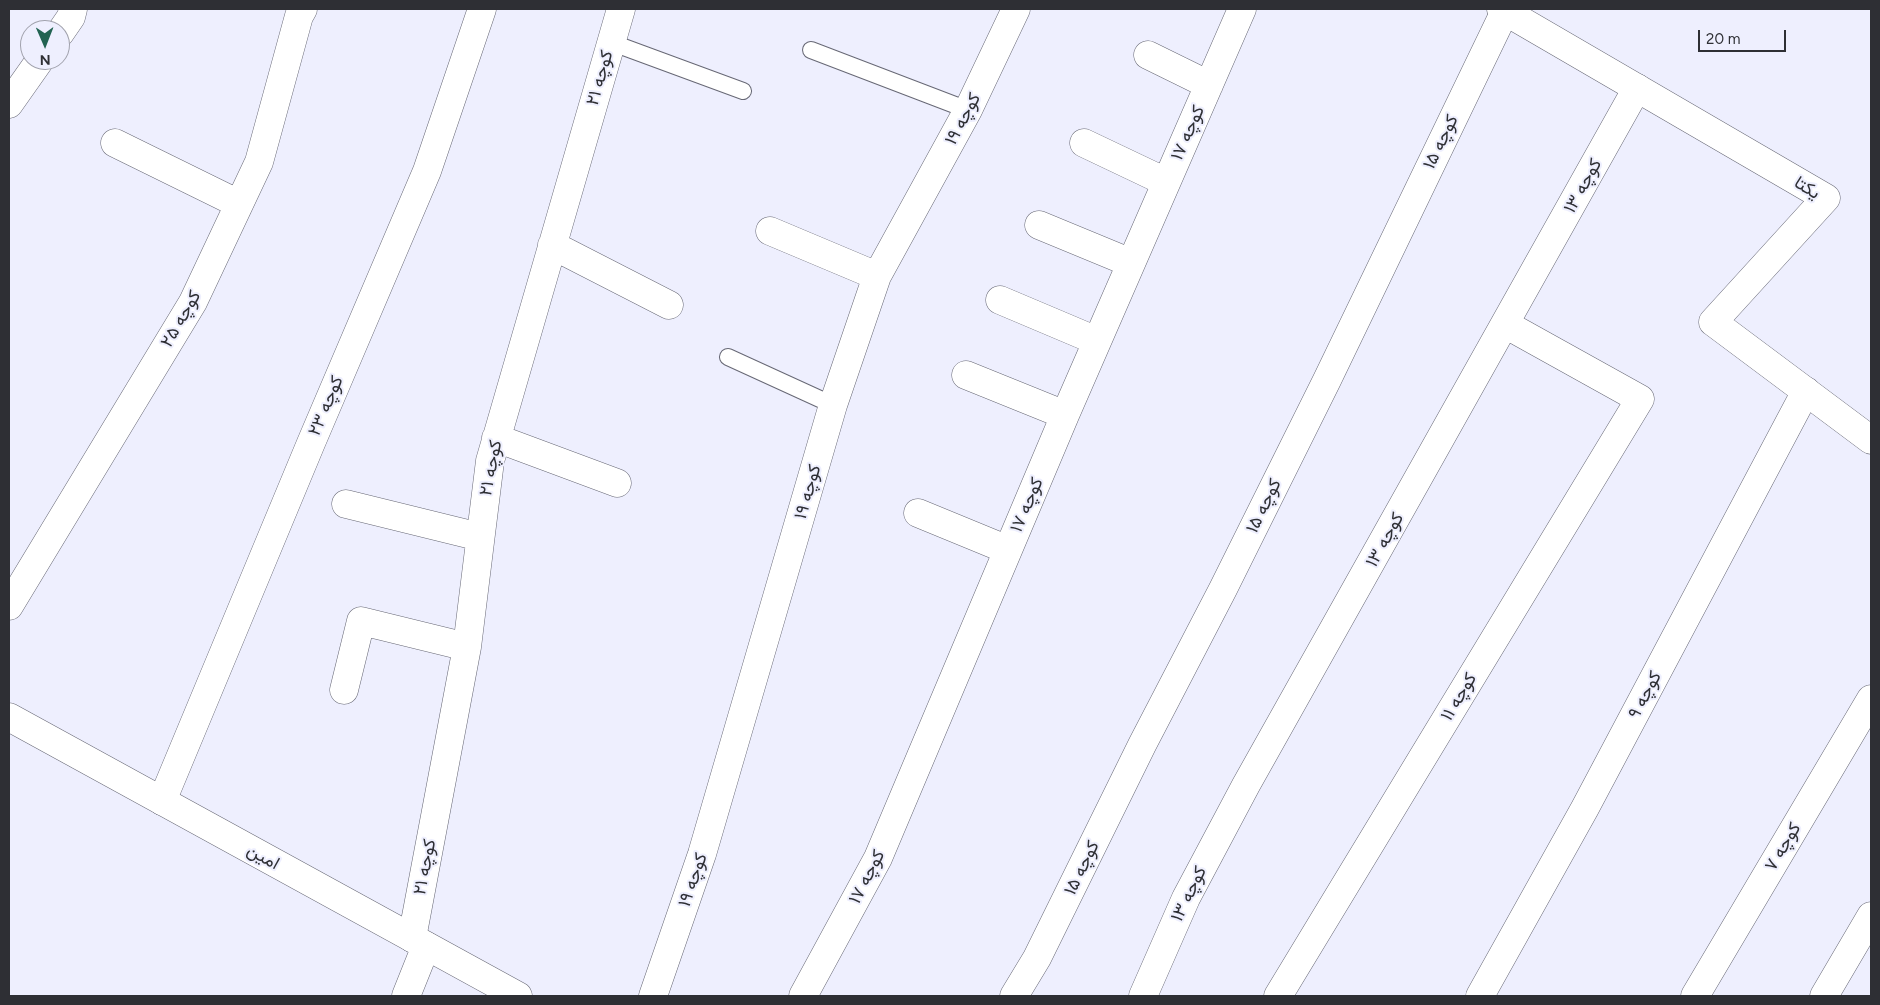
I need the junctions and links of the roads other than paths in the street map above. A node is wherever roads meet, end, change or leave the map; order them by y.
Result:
1 (303, 9) edge
2 (482, 9) edge
3 (620, 9) edge
4 (1015, 9) edge
5 (1242, 9) edge
6 (1503, 10) edge
7 (610, 42) junction
8 (811, 50) dead end
9 (1148, 55) dead end
10 (33, 70) edge
11 (1209, 85) junction
12 (1637, 88) junction
13 (743, 91) dead end
14 (9, 104) edge
15 (968, 110) junction
16 (115, 143) dead end
17 (1084, 143) dead end
18 (1166, 182) junction
19 (239, 204) junction
20 (1038, 225) dead end
21 (770, 231) dead end
22 (552, 245) junction
23 (1131, 264) junction
24 (877, 276) junction
25 (1000, 300) dead end
26 (669, 305) dead end
27 (1506, 324) junction
28 (1097, 341) junction
29 (728, 357) dead end
30 (966, 375) dead end
31 (1806, 391) junction
32 (833, 405) junction
33 (1065, 415) junction
34 (496, 438) junction
35 (1871, 440) edge
36 (617, 483) dead end
37 (346, 504) dead end
38 (918, 513) dead end
39 (480, 538) junction
40 (1008, 550) junction
41 (9, 606) edge
42 (467, 647) junction
43 (344, 690) dead end
44 (1871, 699) edge
45 (9, 717) edge
46 (162, 801) junction
47 (1871, 916) edge
48 (419, 942) junction
49 (406, 996) edge
50 (518, 996) edge
51 (653, 996) edge
52 (803, 996) edge
53 (1014, 996) edge
54 (1143, 996) edge
55 (1278, 996) edge
56 (1480, 996) edge
57 (1695, 996) edge
58 (1824, 996) edge

1 - 19 street, کوچه ۲۵
2 - 46 street, کوچه ۲۳
3 - 7 street, کوچه ۲۱
4 - 15 street, کوچه ۱۹
5 - 11 street, کوچه ۱۷
6 - 12 street, یکتا
6 - 53 street, کوچه ۱۵
7 - 13 lane
7 - 22 street, کوچه ۲۱
8 - 15 lane
9 - 11 street
10 - 14 street
11 - 18 street, کوچه ۱۷
12 - 27 street, کوچه ۱۳
12 - 31 street, یکتا
15 - 24 street, کوچه ۱۹
16 - 19 street
17 - 18 street
18 - 23 street, کوچه ۱۷
19 - 41 street, کوچه ۲۵
20 - 23 street
21 - 24 street
22 - 26 street
22 - 34 street, کوچه ۲۱
23 - 28 street, کوچه ۱۷
24 - 32 street, کوچه ۱۹
25 - 28 street
27 - 54 street, کوچه ۱۳
27 - 55 street, کوچه ۱۱
28 - 33 street, کوچه ۱۷
29 - 32 lane
30 - 33 street
31 - 35 street, یکتا
31 - 56 street, کوچه ۹
32 - 51 street, کوچه ۱۹
33 - 40 street, کوچه ۱۷
34 - 36 street
34 - 39 street, کوچه ۲۱
37 - 39 street
38 - 40 street
39 - 42 street, کوچه ۲۱
40 - 52 street, کوچه ۱۷
42 - 43 street
42 - 48 street, کوچه ۲۱
44 - 57 street, کوچه ۷
45 - 46 street, امین
46 - 48 street, امین
47 - 58 street
48 - 49 street, کوچه ۲۱
48 - 50 street, امین

